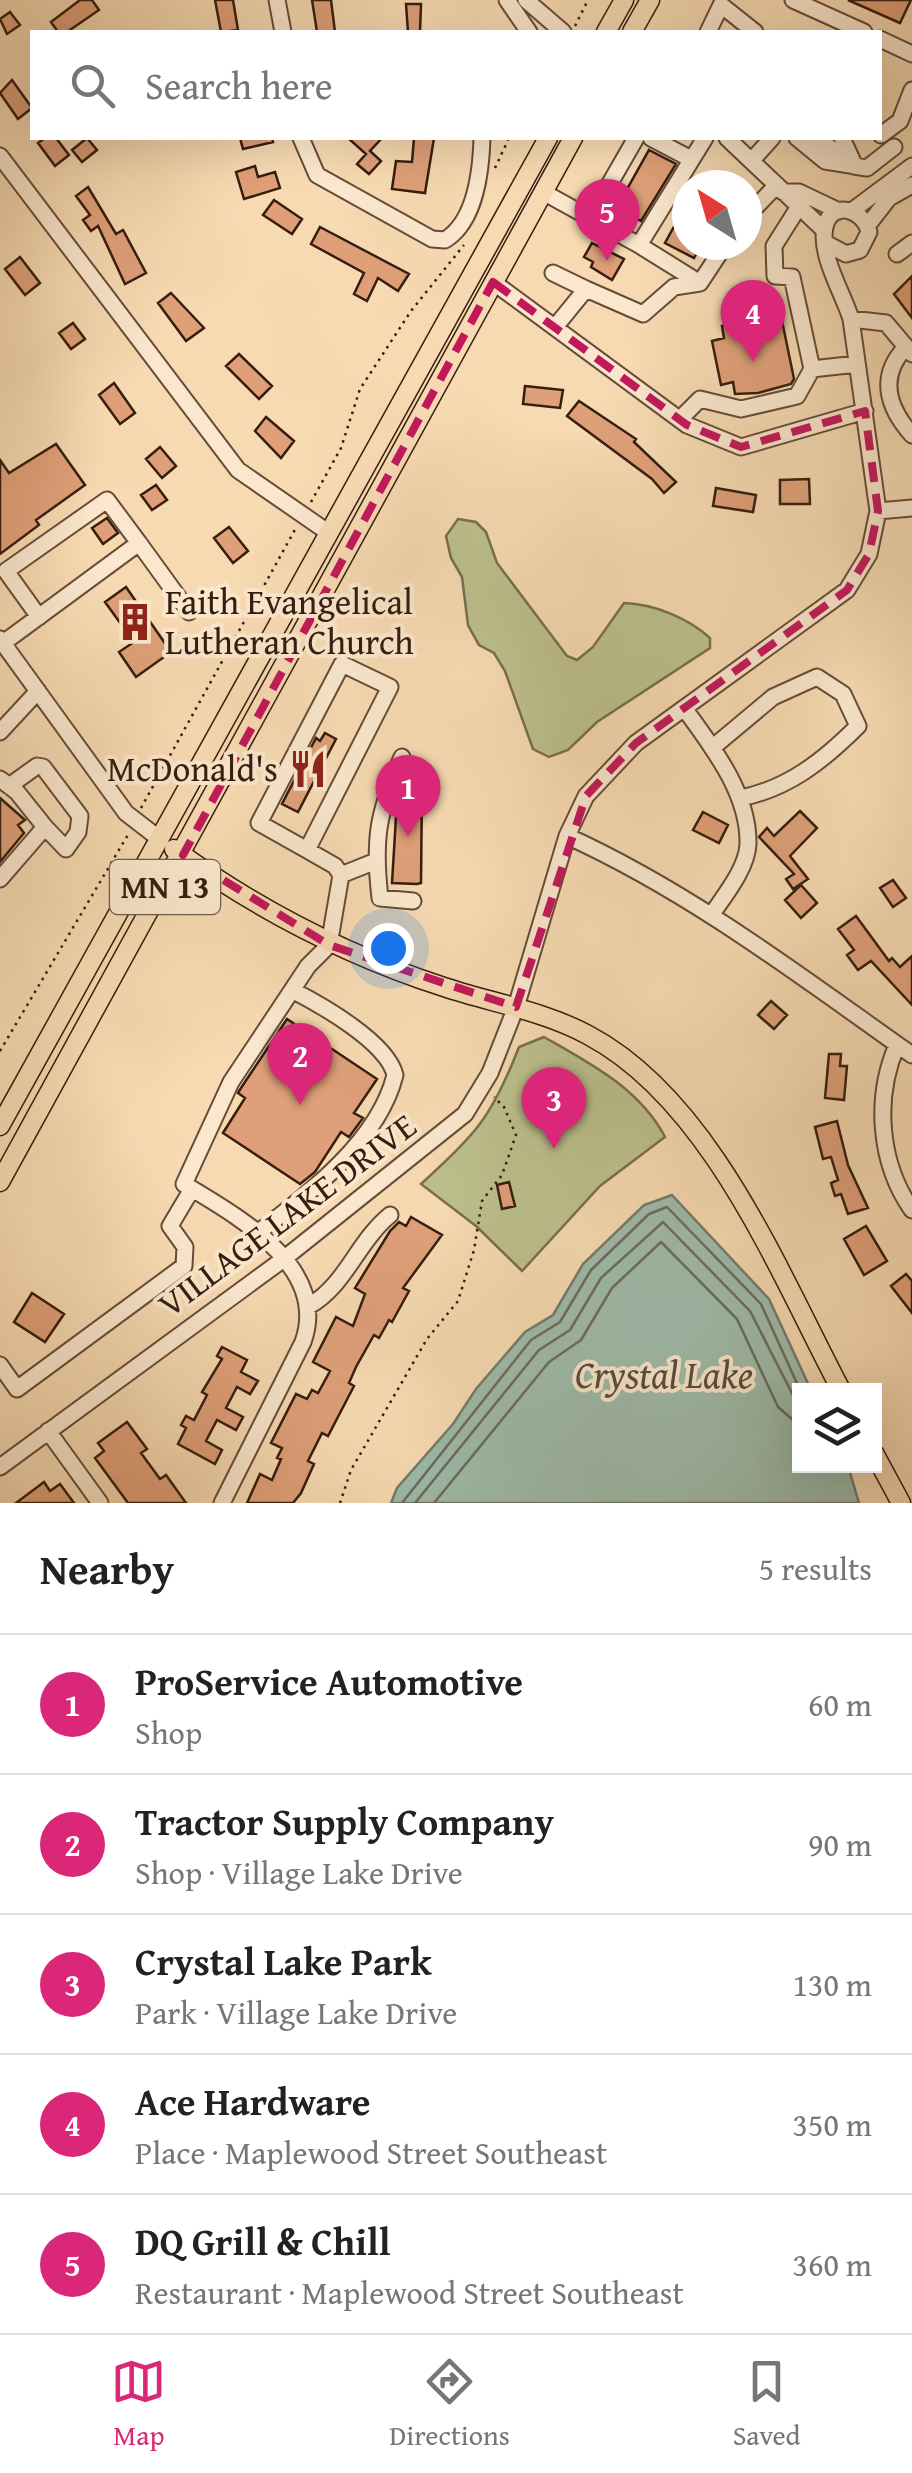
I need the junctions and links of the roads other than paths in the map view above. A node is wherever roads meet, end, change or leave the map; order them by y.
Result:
1 (277, 0) edge
2 (507, 0) edge
3 (526, 0) edge
4 (624, 0) edge
5 (650, 0) edge
6 (793, 0) edge
7 (722, 2) edge
8 (518, 28) edge
9 (283, 30) edge
10 (561, 30) edge
11 (607, 30) edge
12 (633, 30) edge
13 (709, 30) edge
14 (753, 30) edge
15 (860, 30) edge
16 (882, 41) edge
17 (912, 54) edge
18 (912, 90) edge
19 (882, 134) edge
20 (882, 137) edge
21 (302, 140) edge
22 (482, 140) edge
23 (547, 140) edge
24 (572, 140) edge
25 (635, 140) edge
26 (655, 140) edge
27 (704, 140) edge
28 (729, 140) edge
29 (770, 140) edge
30 (798, 140) edge
31 (808, 140) edge
32 (820, 140) edge
33 (828, 140) edge
34 (843, 140) edge
35 (894, 147) junction
36 (0, 156) edge
37 (691, 159) junction
38 (753, 159) junction
39 (912, 162) edge
40 (854, 166) junction
41 (912, 185) edge
42 (780, 188) junction
43 (543, 192) junction
44 (762, 203) edge
45 (798, 208) junction
46 (846, 210) junction
47 (590, 218) junction
48 (868, 225) junction
49 (827, 238) junction
50 (912, 244) edge
51 (639, 245) junction
52 (853, 253) junction
53 (898, 254) dead end
54 (715, 260) edge
55 (553, 273) dead end
56 (493, 282) junction
57 (700, 283) junction
58 (586, 290) junction
59 (843, 292) junction
60 (851, 320) junction
61 (555, 327) junction
62 (909, 351) edge
63 (858, 364) junction
64 (812, 369) junction
65 (864, 411) junction
66 (680, 420) junction
67 (912, 435) edge
68 (912, 508) edge
69 (878, 511) junction
70 (329, 532) junction
71 (139, 542) junction
72 (189, 612) dead end
73 (39, 617) junction
74 (2, 641) edge
75 (38, 691) junction
76 (684, 708) junction
77 (0, 732) edge
78 (712, 748) junction
79 (402, 757) dead end
80 (4, 782) edge
81 (740, 798) junction
82 (45, 828) junction
83 (567, 836) junction
84 (161, 840) junction
85 (307, 850) junction
86 (183, 855) junction
87 (376, 861) junction
88 (341, 875) junction
89 (0, 879) edge
90 (413, 901) dead end
91 (712, 914) junction
92 (330, 945) junction
93 (292, 990) junction
94 (516, 1007) junction
95 (897, 1045) junction
96 (912, 1055) edge
97 (0, 1126) edge
98 (0, 1182) edge
99 (192, 1190) junction
100 (912, 1210) edge
101 (390, 1215) dead end
102 (260, 1230) junction
103 (281, 1261) junction
104 (308, 1306) junction
105 (0, 1364) edge
106 (837, 1383) edge
107 (0, 1384) edge
108 (17, 1390) junction
109 (48, 1431) junction
110 (0, 1467) edge
111 (882, 1468) edge
112 (100, 1503) edge
113 (222, 1503) edge
114 (901, 1503) edge

1 - 9 street
2 - 8 street
3 - 10 street
4 - 11 main road
5 - 12 main road
6 - 15 street
7 - 13 street
7 - 14 street
16 - 17 street
18 - 19 street
20 - 35 street
21 - 22 street
23 - 70 main road, MN 13
24 - 43 main road, MN 13
25 - 47 street
26 - 37 street
27 - 37 street
28 - 38 street
29 - 38 street
30 - 40 street
31 - 40 street
32 - 40 street
33 - 40 street
34 - 40 street
35 - 39 street
35 - 40 street
36 - 70 street
37 - 51 street
38 - 42 street
39 - 46 street
41 - 48 street
42 - 44 street
42 - 45 street
42 - 46 street
43 - 47 street
43 - 56 main road, MN 13
45 - 49 street
45 - 64 street
46 - 48 street
46 - 49 street
47 - 51 street
48 - 52 street
49 - 52 street
49 - 59 street
50 - 53 street
51 - 57 street
52 - 59 street
54 - 57 street
55 - 58 street
56 - 61 street
56 - 86 main road, MN 13
57 - 58 street
58 - 61 street
59 - 60 street
60 - 62 street
60 - 63 street
61 - 66 street
62 - 67 street
63 - 64 street
63 - 65 street
64 - 66 street
65 - 66 street
65 - 69 street
68 - 69 street
69 - 76 street, VILLAGE LAKE DRIVE
70 - 84 main road, MN 13
71 - 72 street
71 - 73 street
71 - 73 street
73 - 74 street
74 - 75 street
75 - 77 street
75 - 84 street
76 - 78 street
76 - 83 street, VILLAGE LAKE DRIVE
78 - 81 street
78 - 81 street
79 - 87 street
80 - 82 street
80 - 82 street
81 - 91 street
82 - 89 street
83 - 91 street
83 - 94 street, VILLAGE LAKE DRIVE
84 - 86 main road
84 - 97 main road, MN 13
85 - 85 street
85 - 88 street
86 - 92 main road
86 - 98 main road, MN 13
87 - 88 street
87 - 90 street
88 - 92 street
91 - 95 street
92 - 93 street
92 - 94 main road
93 - 99 street
93 - 102 street
94 - 103 street, VILLAGE LAKE DRIVE
94 - 106 main road
95 - 96 street
95 - 100 street
99 - 102 street
99 - 108 street
101 - 104 street
102 - 103 street
103 - 104 street
103 - 109 street, VILLAGE LAKE DRIVE
104 - 113 street
105 - 108 street
107 - 108 street
109 - 110 street, VILLAGE LAKE DRIVE
109 - 112 street
111 - 114 main road

